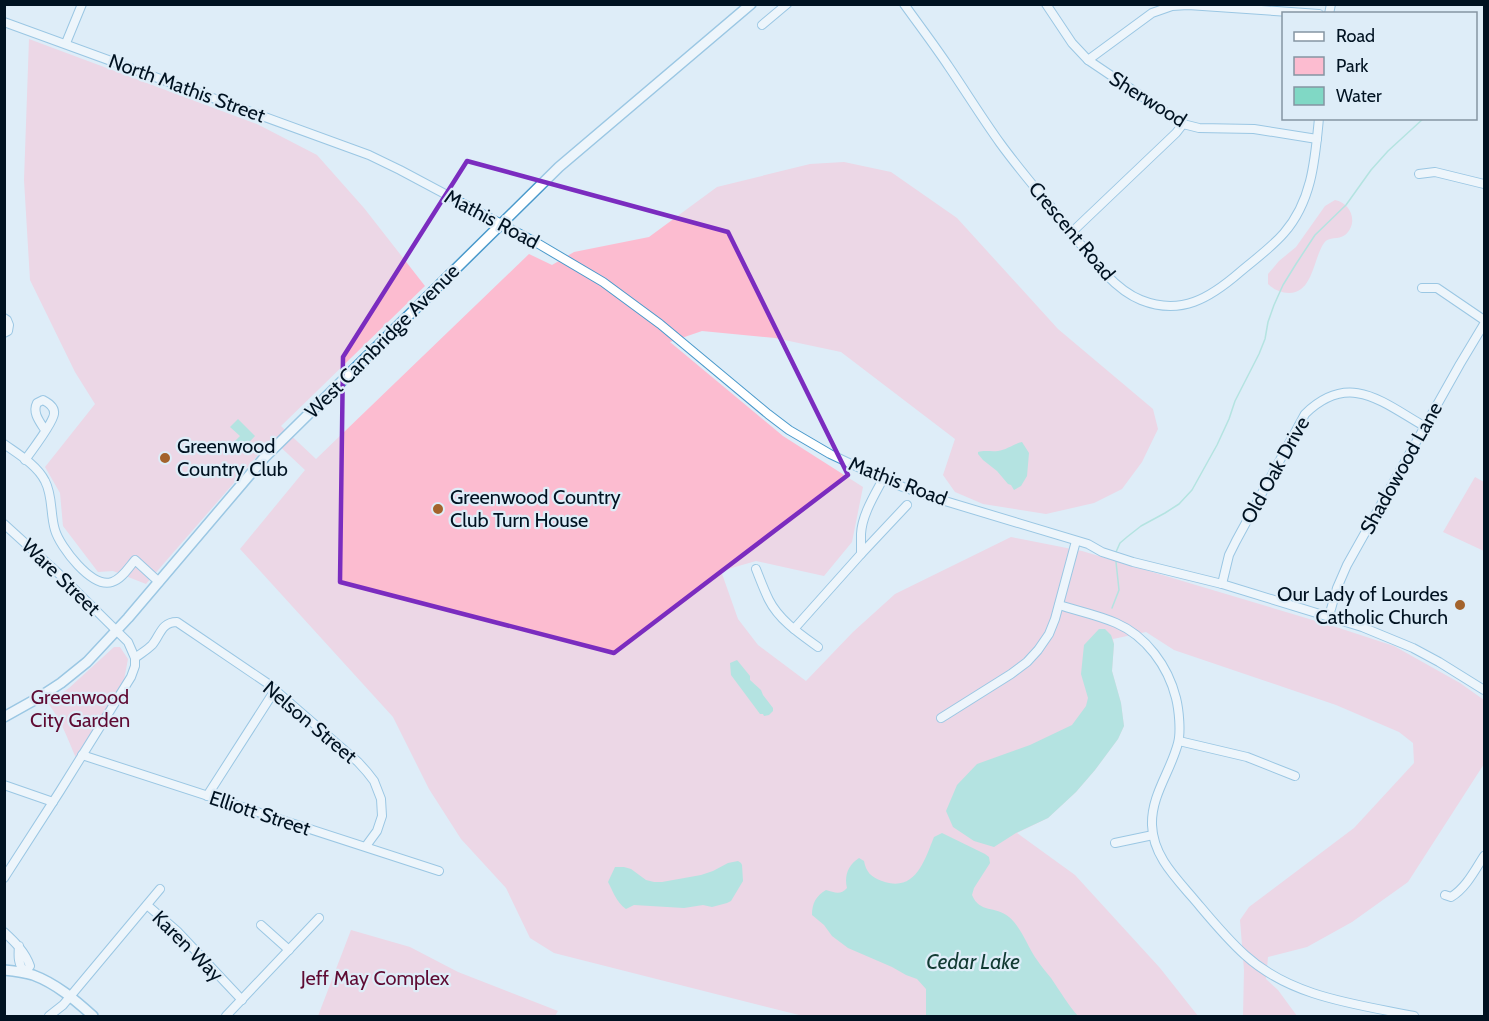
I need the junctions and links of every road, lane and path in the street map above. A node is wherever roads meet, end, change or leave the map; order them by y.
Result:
1 (82, 4) edge
2 (751, 4) edge
3 (904, 4) edge
4 (1046, 4) edge
5 (782, 6) edge
6 (1290, 12) edge
7 (4, 22) edge
8 (762, 25) dead end
9 (66, 43) junction
10 (1088, 60) junction
11 (1319, 120) edge
12 (1183, 124) junction
13 (1317, 139) junction
14 (369, 155) joint
15 (1419, 174) dead end
16 (1485, 184) edge
17 (502, 223) junction
18 (1071, 232) junction
19 (1422, 288) dead end
20 (4, 318) edge
21 (1485, 322) edge
22 (4, 333) edge
23 (1424, 426) junction
24 (45, 430) dead end
25 (4, 444) edge
26 (25, 460) junction
27 (883, 479) junction
28 (907, 505) dead end
29 (4, 524) edge
30 (1077, 541) junction
31 (861, 554) junction
32 (756, 569) dead end
33 (159, 582) junction
34 (1222, 584) junction
35 (1059, 605) junction
36 (1329, 616) junction
37 (794, 628) junction
38 (117, 631) junction
39 (818, 646) dead end
40 (135, 658) junction
41 (275, 690) junction
42 (1485, 690) edge
43 (4, 717) edge
44 (941, 718) dead end
45 (1179, 741) junction
46 (82, 754) junction
47 (1295, 776) dead end
48 (4, 785) edge
49 (207, 796) junction
50 (52, 803) junction
51 (1153, 835) junction
52 (1115, 843) dead end
53 (366, 846) junction
54 (1485, 856) edge
55 (439, 871) dead end
56 (4, 878) edge
57 (160, 889) dead end
58 (1445, 895) dead end
59 (147, 905) junction
60 (319, 918) dead end
61 (261, 926) dead end
62 (4, 932) edge
63 (289, 950) junction
64 (4, 970) edge
65 (26, 973) junction
66 (70, 996) junction
67 (242, 1000) junction
68 (49, 1017) edge
69 (93, 1017) edge
70 (226, 1017) edge
71 (1413, 1017) edge

1 - 9 street
2 - 17 main road, West Cambridge Avenue
3 - 18 street, Crescent Road
4 - 10 street, Sherwood
5 - 8 street
6 - 10 street
7 - 9 street, North Mathis Street
9 - 14 street, North Mathis Street
10 - 12 street, Sherwood
11 - 13 street, Crescent Road
12 - 13 street, Sherwood
12 - 18 street
13 - 18 street, Crescent Road
14 - 17 street, Mathis Road
15 - 16 street
17 - 27 street, Mathis Road
17 - 33 main road, West Cambridge Avenue
19 - 21 street
20 - 22 street
21 - 23 street, Shadowood Lane
23 - 34 street, Old Oak Drive
23 - 36 street, Shadowood Lane
24 - 26 street
25 - 26 street
26 - 33 street
27 - 30 street, Mathis Road
27 - 31 street
28 - 31 street
29 - 38 street, Ware Street
30 - 34 street, Mathis Road
30 - 35 street
31 - 37 street
32 - 37 street
33 - 38 main road, West Cambridge Avenue
34 - 36 street, Mathis Road
35 - 44 street
35 - 45 street
36 - 42 street, Mathis Road
37 - 39 street
38 - 40 street, Ware Street
38 - 43 main road, West Cambridge Avenue
40 - 41 street, Nelson Street
40 - 46 street
41 - 49 street
41 - 53 street, Nelson Street
45 - 47 street
45 - 51 street
46 - 49 street, Elliott Street
46 - 50 street
48 - 50 street
49 - 53 street, Elliott Street
50 - 56 street
51 - 52 street
51 - 71 street
53 - 55 street, Elliott Street
54 - 58 street
57 - 59 street
59 - 66 street, Karen Way
59 - 67 street, Karen Way
60 - 63 street
61 - 63 street
62 - 65 street
63 - 67 street
64 - 65 main road
65 - 66 main road
66 - 68 street, Karen Way
66 - 69 main road
67 - 70 street

